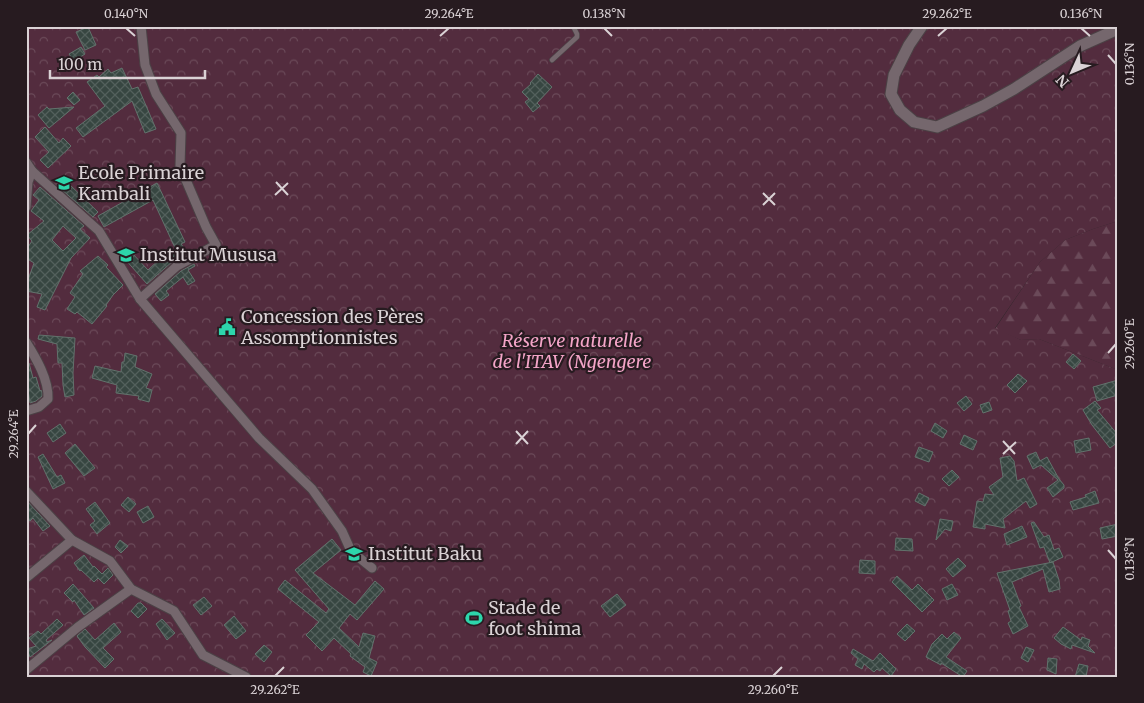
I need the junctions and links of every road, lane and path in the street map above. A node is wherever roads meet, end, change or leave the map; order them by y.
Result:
1 (141, 26) edge
2 (573, 26) edge
3 (922, 26) edge
4 (1118, 29) edge
5 (552, 60) dead end
6 (26, 162) edge
7 (32, 171) junction
8 (26, 207) edge
9 (140, 299) junction
10 (26, 342) edge
11 (26, 411) edge
12 (26, 491) edge
13 (72, 540) junction
14 (372, 568) dead end
15 (26, 578) edge
16 (131, 589) junction
17 (26, 670) edge
18 (246, 677) edge

1 - 9 street
2 - 5 lane
3 - 4 street
6 - 7 street
7 - 8 street
7 - 9 street
9 - 14 street
10 - 11 street
12 - 13 street
13 - 15 street
13 - 16 street
16 - 17 street
16 - 18 street

